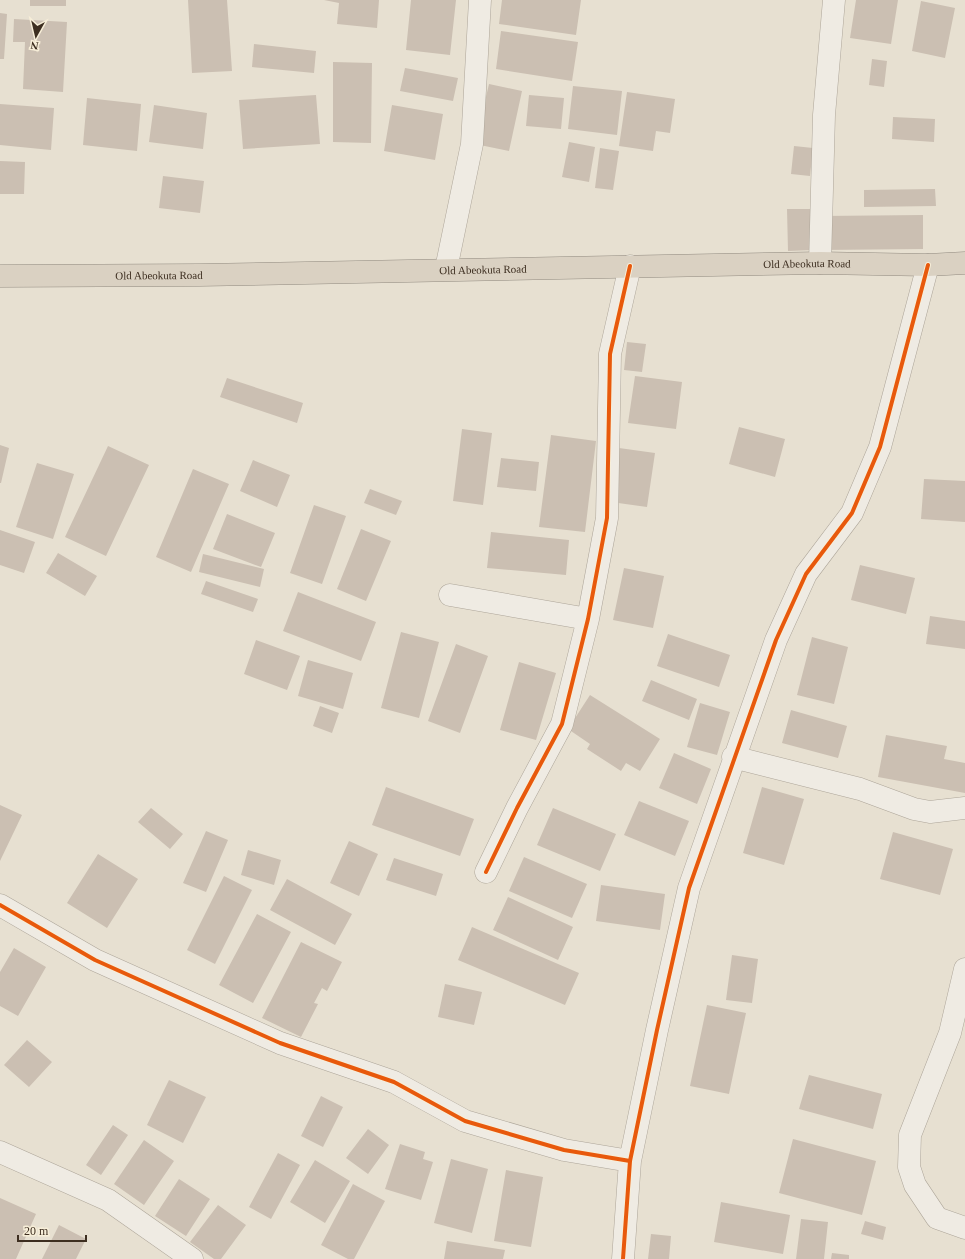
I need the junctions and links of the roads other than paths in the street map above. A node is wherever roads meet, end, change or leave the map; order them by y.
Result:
1 (480, 0) edge
2 (834, 0) edge
3 (965, 262) edge
4 (820, 263) junction
5 (928, 265) junction
6 (630, 266) junction
7 (446, 269) junction
8 (0, 276) edge
9 (450, 595) dead end
10 (588, 619) junction
11 (734, 757) junction
12 (965, 808) edge
13 (486, 872) dead end
14 (0, 905) edge
15 (965, 969) edge
16 (0, 1152) edge
17 (630, 1161) junction
18 (965, 1228) edge
19 (192, 1259) edge
20 (623, 1259) edge

1 - 7 street
2 - 4 street
3 - 5 highway, Old Abeokuta Road
4 - 5 highway, Old Abeokuta Road
4 - 6 highway, Old Abeokuta Road
5 - 11 street
6 - 7 highway, Old Abeokuta Road
6 - 10 street
7 - 8 highway, Old Abeokuta Road
9 - 10 street
10 - 13 street
11 - 12 street
11 - 17 street
14 - 17 street
15 - 18 street
16 - 19 street
17 - 20 street

